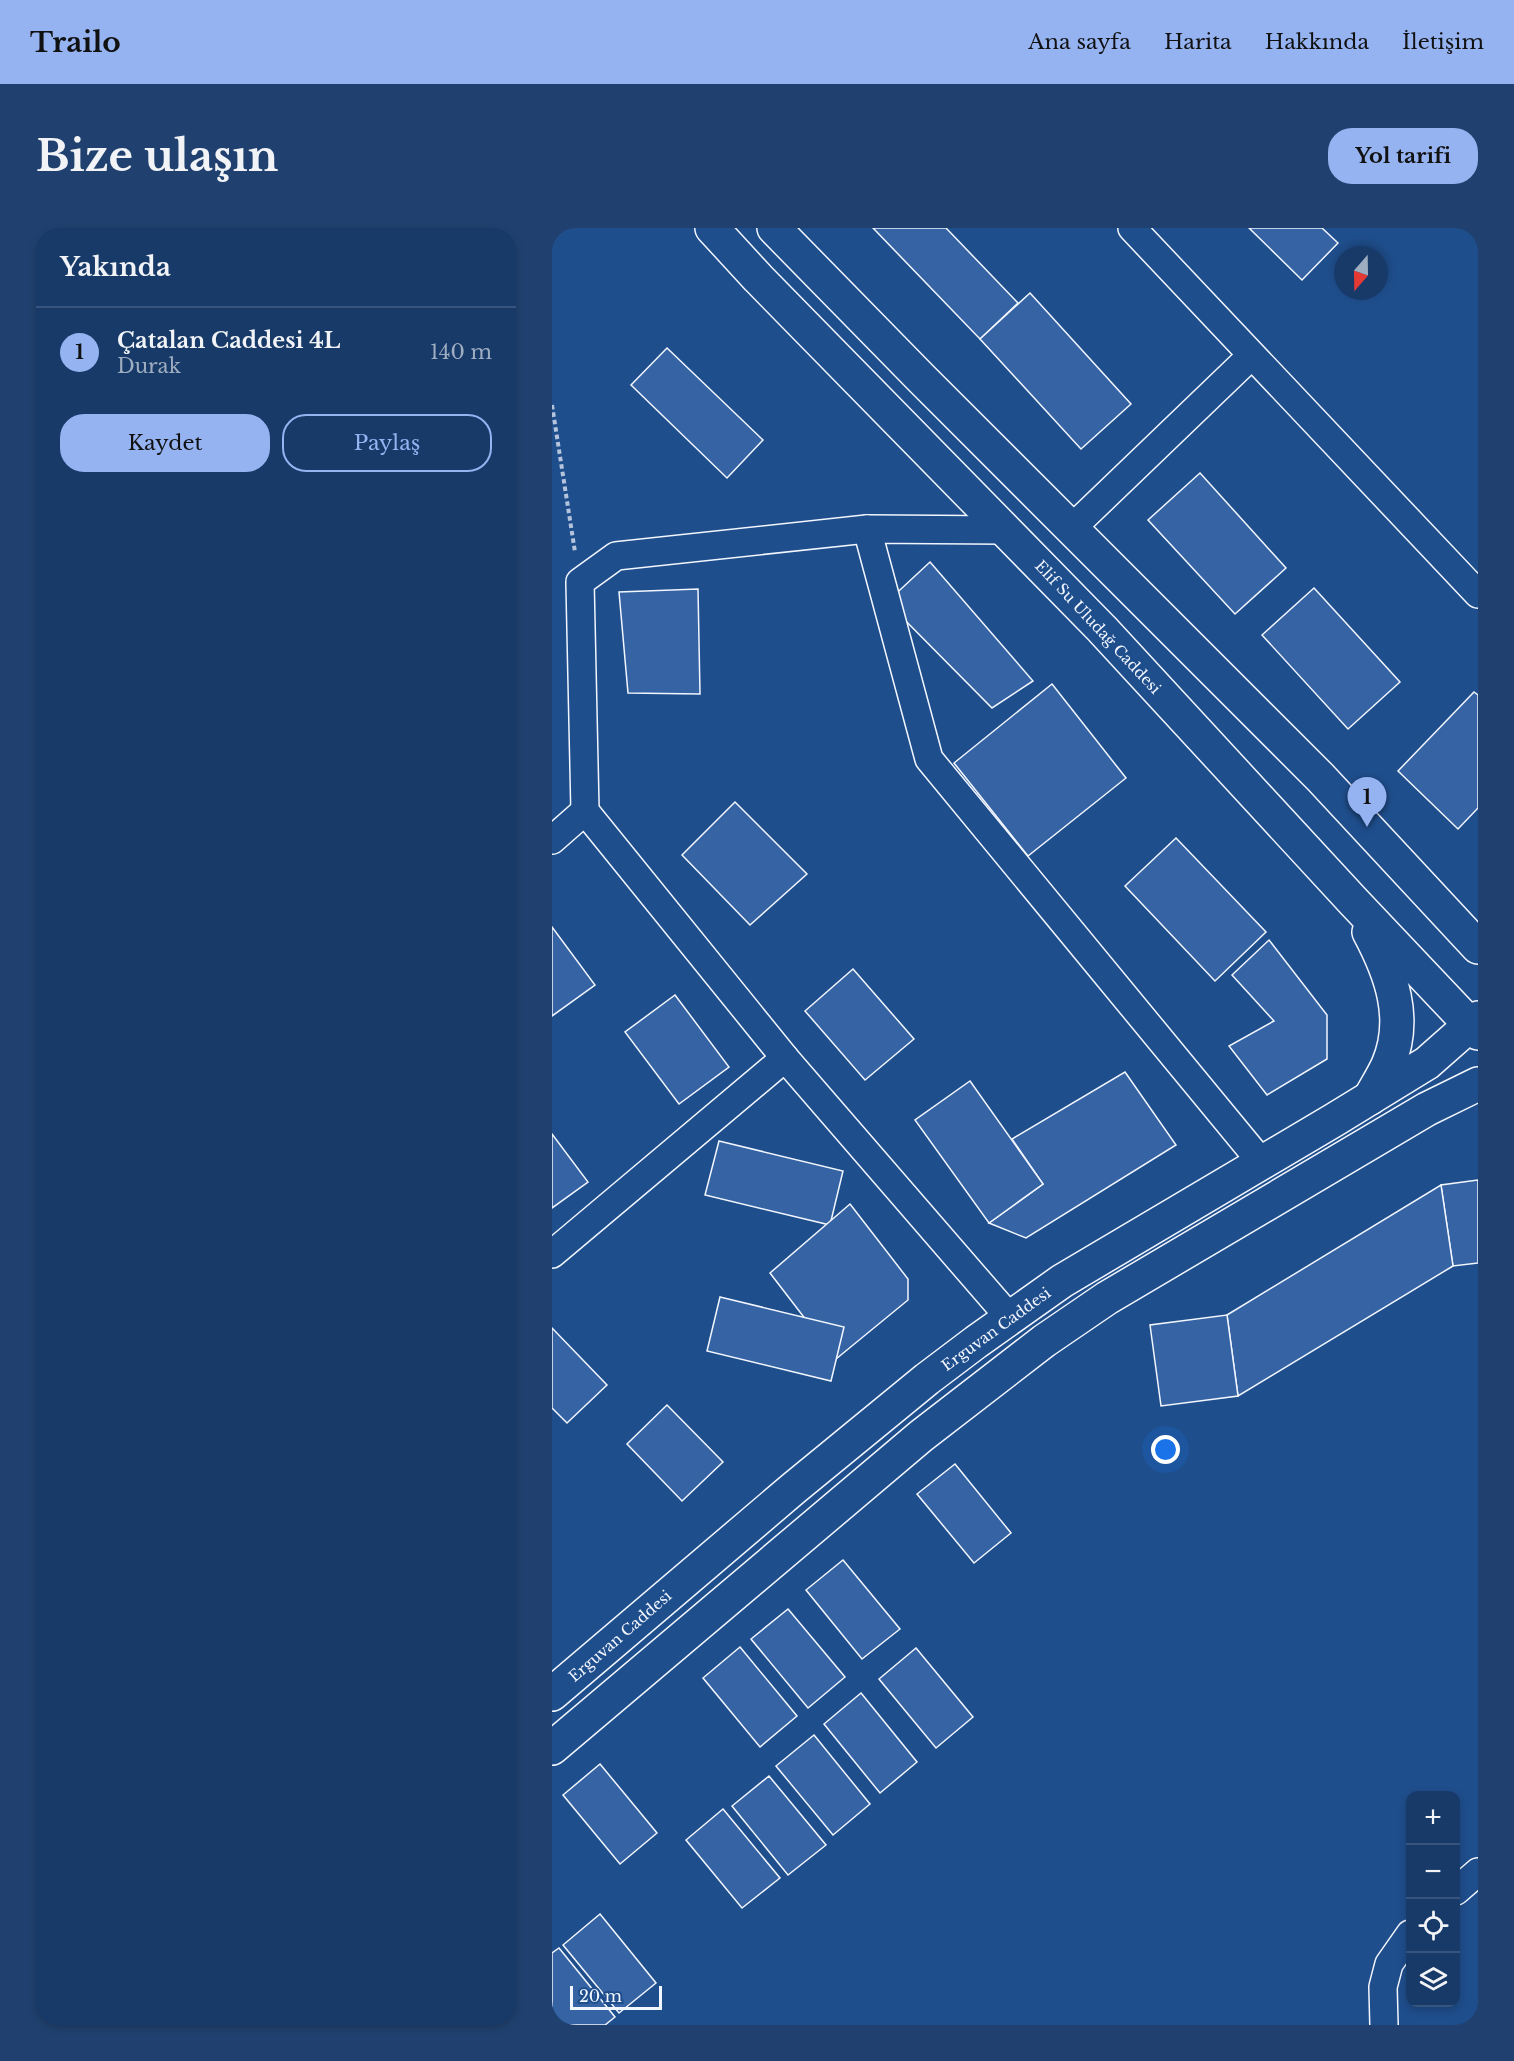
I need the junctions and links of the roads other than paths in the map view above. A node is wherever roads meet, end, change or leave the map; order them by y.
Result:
1 (712, 228) edge
2 (774, 228) edge
3 (1135, 229) edge
4 (1251, 356) junction
5 (1072, 528) junction
6 (867, 529) junction
7 (1005, 530) junction
8 (1478, 594) edge
9 (585, 811) junction
10 (552, 840) edge
11 (1353, 901) junction
12 (1478, 947) edge
13 (1476, 1025) edge
14 (785, 1058) junction
15 (1478, 1084) edge
16 (1370, 1098) junction
17 (1262, 1163) junction
18 (552, 1254) edge
19 (1010, 1318) junction
20 (552, 1694) edge
21 (552, 1748) edge
22 (1478, 1872) edge
23 (1460, 1887) edge
24 (1406, 1940) edge
25 (1384, 2025) edge

1 - 7 street, Elif Su Uludağ Caddesi
2 - 5 street
3 - 4 street
4 - 5 street
4 - 8 street
5 - 12 street
6 - 7 street
6 - 9 street
6 - 17 street
7 - 11 street, Elif Su Uludağ Caddesi
9 - 10 street
9 - 14 street
11 - 13 street, Elif Su Uludağ Caddesi
11 - 16 street
13 - 16 street, Erguvan Caddesi
14 - 18 street
14 - 19 street
15 - 21 street
16 - 17 street, Erguvan Caddesi
17 - 19 street, Erguvan Caddesi
19 - 20 street, Erguvan Caddesi
22 - 23 street
24 - 25 street

